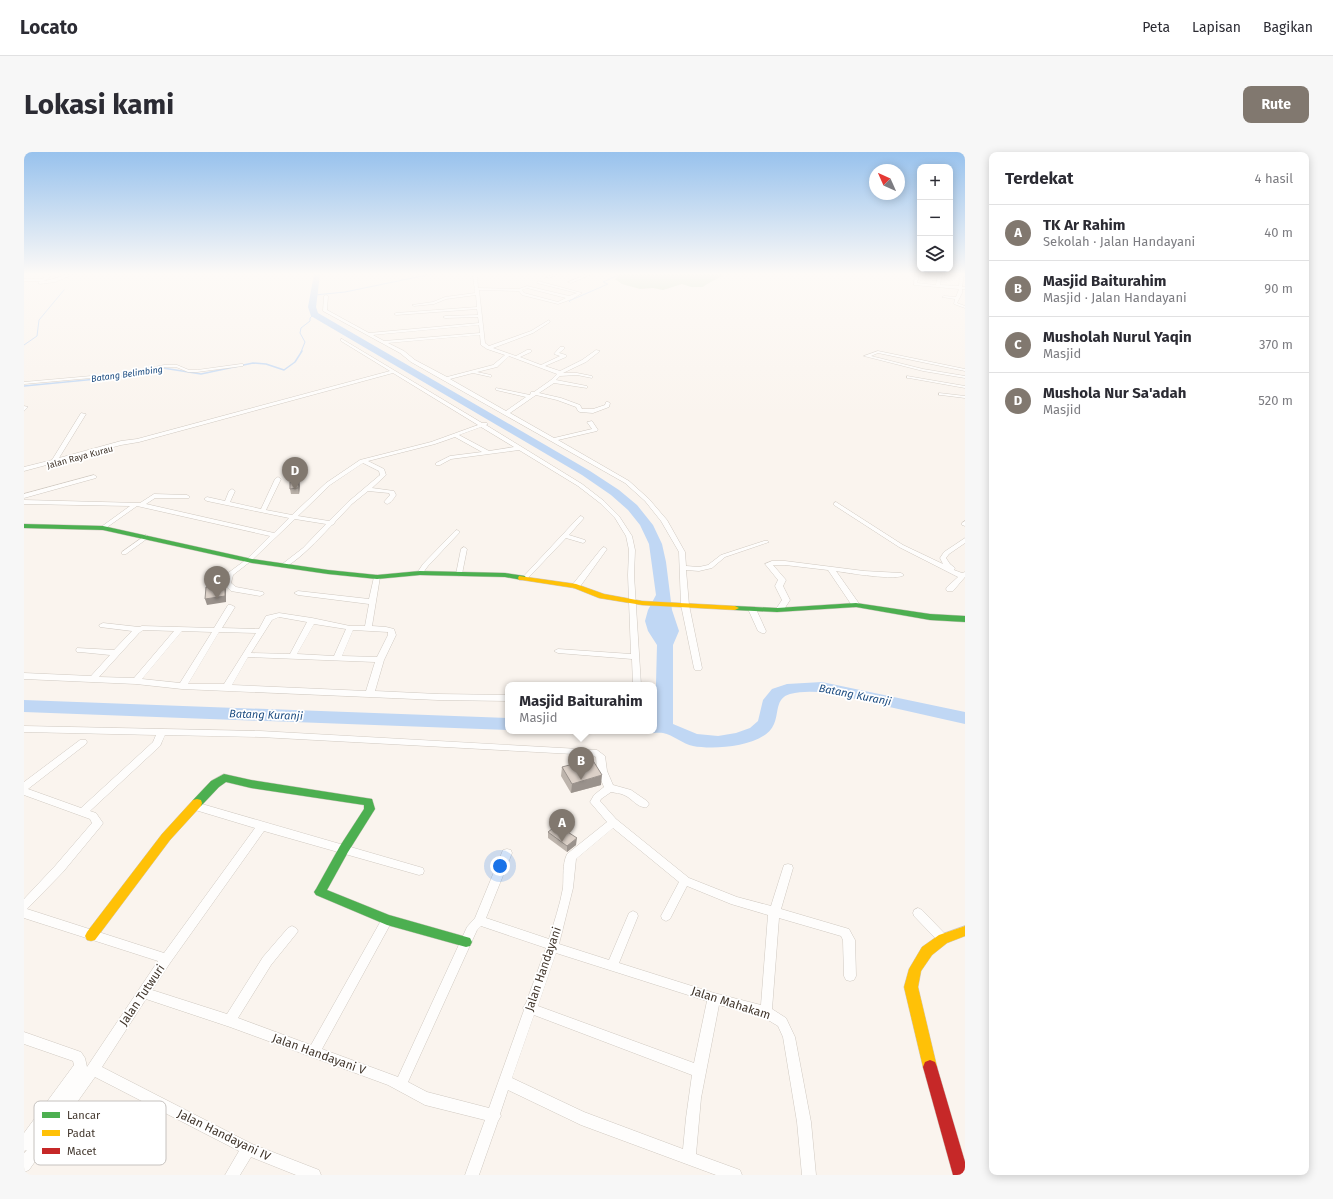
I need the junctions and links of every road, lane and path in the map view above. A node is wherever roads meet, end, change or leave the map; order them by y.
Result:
1 (345, 322) edge
2 (548, 322) edge
3 (480, 324) joint
4 (367, 334) junction
5 (480, 334) junction
6 (342, 340) dead end
7 (383, 342) junction
8 (489, 348) junction
9 (562, 348) dead end
10 (529, 351) dead end
11 (598, 351) dead end
12 (508, 355) junction
13 (517, 358) junction
14 (241, 365) dead end
15 (542, 366) junction
16 (957, 366) dead end
17 (965, 370) edge
18 (392, 372) junction
19 (472, 373) junction
20 (560, 374) junction
21 (489, 376) dead end
22 (909, 377) dead end
23 (965, 377) edge
24 (590, 378) dead end
25 (446, 379) junction
26 (553, 381) junction
27 (562, 382) junction
28 (24, 383) edge
29 (585, 387) dead end
30 (965, 387) edge
31 (542, 388) junction
32 (498, 389) dead end
33 (531, 394) junction
34 (941, 394) dead end
35 (965, 397) edge
36 (608, 403) dead end
37 (83, 414) dead end
38 (505, 414) junction
39 (590, 422) dead end
40 (484, 425) junction
41 (457, 436) junction
42 (552, 440) junction
43 (136, 441) junction
44 (521, 448) junction
45 (487, 453) junction
46 (54, 461) junction
47 (362, 461) junction
48 (438, 464) dead end
49 (24, 469) edge
50 (24, 472) edge
51 (94, 477) dead end
52 (278, 479) dead end
53 (367, 489) junction
54 (232, 491) dead end
55 (24, 496) edge
56 (187, 497) dead end
57 (207, 499) dead end
58 (24, 502) edge
59 (387, 502) dead end
60 (227, 503) junction
61 (138, 504) junction
62 (836, 504) dead end
63 (263, 511) junction
64 (295, 518) junction
65 (581, 518) dead end
66 (332, 523) junction
67 (24, 526) edge
68 (103, 528) junction
69 (457, 532) dead end
70 (276, 535) junction
71 (565, 536) junction
72 (146, 537) junction
73 (965, 540) edge
74 (583, 541) dead end
75 (766, 542) dead end
76 (464, 549) dead end
77 (604, 549) dead end
78 (124, 553) dead end
79 (249, 560) junction
80 (283, 566) junction
81 (683, 568) junction
82 (830, 568) junction
83 (420, 573) junction
84 (459, 574) junction
85 (902, 575) dead end
86 (964, 575) edge
87 (377, 577) junction
88 (525, 578) junction
89 (576, 586) junction
90 (950, 590) dead end
91 (298, 593) dead end
92 (260, 594) dead end
93 (372, 602) junction
94 (632, 602) junction
95 (682, 605) junction
96 (856, 605) junction
97 (231, 608) dead end
98 (752, 609) junction
99 (780, 610) junction
100 (965, 619) edge
101 (312, 620) junction
102 (103, 625) dead end
103 (139, 628) junction
104 (350, 628) junction
105 (368, 628) junction
106 (217, 629) junction
107 (179, 630) junction
108 (261, 631) junction
109 (762, 631) dead end
110 (80, 650) dead end
111 (558, 651) dead end
112 (116, 653) junction
113 (247, 655) junction
114 (292, 657) junction
115 (635, 657) junction
116 (337, 658) junction
117 (380, 660) junction
118 (698, 668) dead end
119 (24, 676) edge
120 (93, 679) junction
121 (136, 681) junction
122 (637, 682) edge
123 (182, 686) junction
124 (226, 687) junction
125 (370, 693) junction
126 (505, 698) edge
127 (24, 729) edge
128 (162, 732) junction
129 (82, 742) dead end
130 (24, 787) edge
131 (609, 788) junction
132 (24, 791) edge
133 (644, 804) dead end
134 (195, 806) junction
135 (83, 812) junction
136 (613, 822) junction
137 (261, 827) junction
138 (344, 849) junction
139 (507, 853) dead end
140 (788, 868) dead end
141 (419, 871) dead end
142 (685, 881) junction
143 (24, 906) edge
144 (24, 913) edge
145 (774, 913) junction
146 (918, 913) dead end
147 (633, 916) dead end
148 (666, 916) dead end
149 (387, 920) junction
150 (479, 922) junction
151 (292, 931) dead end
152 (965, 931) edge
153 (91, 936) junction
154 (943, 939) junction
155 (466, 942) junction
156 (553, 946) junction
157 (166, 959) junction
158 (612, 966) junction
159 (850, 976) dead end
160 (143, 993) junction
161 (714, 998) junction
162 (529, 1008) junction
163 (766, 1012) junction
164 (230, 1021) junction
165 (24, 1038) edge
166 (314, 1052) junction
167 (93, 1069) junction
168 (699, 1072) junction
169 (506, 1082) junction
170 (401, 1084) junction
171 (55, 1101) edge
172 (70, 1101) edge
173 (155, 1101) edge
174 (166, 1107) edge
175 (494, 1116) junction
176 (34, 1130) edge
177 (24, 1144) edge
178 (248, 1149) junction
179 (34, 1151) edge
180 (689, 1158) junction
181 (24, 1165) edge
182 (232, 1175) edge
183 (314, 1175) edge
184 (472, 1175) edge
185 (735, 1175) edge
186 (809, 1175) edge
187 (961, 1175) edge

1 - 4 street
2 - 8 street
3 - 4 street
3 - 5 street
4 - 7 street
5 - 7 street
5 - 8 street
6 - 18 street
7 - 25 street
8 - 12 street
9 - 15 street
10 - 13 street
11 - 20 street
12 - 13 street
12 - 19 street
13 - 15 street
14 - 28 street
15 - 20 street
16 - 17 street
17 - 23 street
18 - 40 street
18 - 43 street
19 - 21 street
19 - 25 street
20 - 24 street
20 - 26 street
22 - 30 street
25 - 38 street
26 - 27 street
26 - 31 street
27 - 29 street
27 - 31 street
31 - 33 street
32 - 33 street
33 - 36 street
33 - 38 street
34 - 35 street
37 - 46 street
38 - 42 street
39 - 42 street
40 - 41 street
40 - 44 street
41 - 45 street
41 - 47 street
42 - 81 street
43 - 46 street
43 - 50 street, Jalan Raya Kurau
44 - 45 street
44 - 94 street
45 - 48 street
46 - 49 street
47 - 53 street
47 - 64 street
51 - 55 street
52 - 63 street
53 - 59 street
53 - 66 street
54 - 60 street
56 - 61 street
57 - 60 street
58 - 61 street
60 - 63 street
61 - 68 street
61 - 70 street
62 - 86 street
63 - 64 street
64 - 66 street
64 - 70 street
65 - 71 street
66 - 80 street
67 - 68 street
68 - 72 street
69 - 83 street
70 - 79 street
71 - 74 street
71 - 88 street
72 - 78 street
72 - 79 street
73 - 86 street
75 - 81 street
76 - 84 street
77 - 89 street
79 - 80 street
79 - 92 street
80 - 87 street
81 - 95 street
82 - 85 street
82 - 96 street
82 - 99 street
83 - 84 street
83 - 87 street
84 - 88 street
86 - 90 street
87 - 93 street
88 - 89 street
89 - 94 street
91 - 93 street
93 - 105 street
94 - 95 street
94 - 115 street
95 - 98 street
95 - 118 street
96 - 99 street
96 - 100 street
97 - 106 street
98 - 99 street
98 - 109 street
101 - 104 street
101 - 108 street
101 - 114 street
102 - 103 street
103 - 107 street
103 - 112 street
104 - 105 street
104 - 116 street
105 - 117 street
106 - 107 street
106 - 108 street
106 - 123 street
107 - 121 street
108 - 113 street
110 - 112 street
111 - 115 street
112 - 120 street
113 - 114 street
113 - 124 street
114 - 116 street
115 - 122 street
116 - 117 street
117 - 125 street
119 - 120 street
120 - 121 street
121 - 123 street
123 - 124 street
124 - 125 street
125 - 126 street
127 - 128 street
128 - 131 street
128 - 135 street
129 - 130 street
131 - 133 street
131 - 136 street
132 - 135 street
134 - 137 street
134 - 138 street
134 - 153 street
135 - 143 street
136 - 142 street
136 - 156 street, Jalan Handayani
137 - 138 street
137 - 157 street, Jalan Tutwuri
138 - 141 street
138 - 149 street
139 - 150 street
140 - 145 street
142 - 145 street
142 - 148 street
144 - 153 street
145 - 159 street
145 - 163 street
146 - 154 street
147 - 158 street
149 - 155 street
149 - 166 street
150 - 155 street
150 - 156 street, Jalan Mahakam
151 - 164 street
152 - 154 street
153 - 157 street
154 - 187 street
155 - 170 street
156 - 158 street, Jalan Mahakam
156 - 162 street, Jalan Handayani
157 - 160 street, Jalan Tutwuri
158 - 161 street, Jalan Mahakam
160 - 164 street, Jalan Handayani V
160 - 167 street, Jalan Tutwuri
161 - 163 street, Jalan Mahakam
161 - 168 street
162 - 168 street
162 - 169 street, Jalan Handayani
163 - 186 street, Jalan Mahakam
164 - 166 street, Jalan Handayani V
165 - 171 street
166 - 170 street, Jalan Handayani V
167 - 172 street, Jalan Tutwuri
167 - 173 street, Jalan Handayani IV
168 - 180 street
169 - 175 street, Jalan Handayani
169 - 180 street
170 - 175 street, Jalan Handayani V
174 - 178 street, Jalan Handayani IV
175 - 184 street, Jalan Handayani
176 - 177 street
178 - 182 street
178 - 183 street, Jalan Handayani IV
179 - 181 street, Jalan Tutwuri
180 - 185 street

